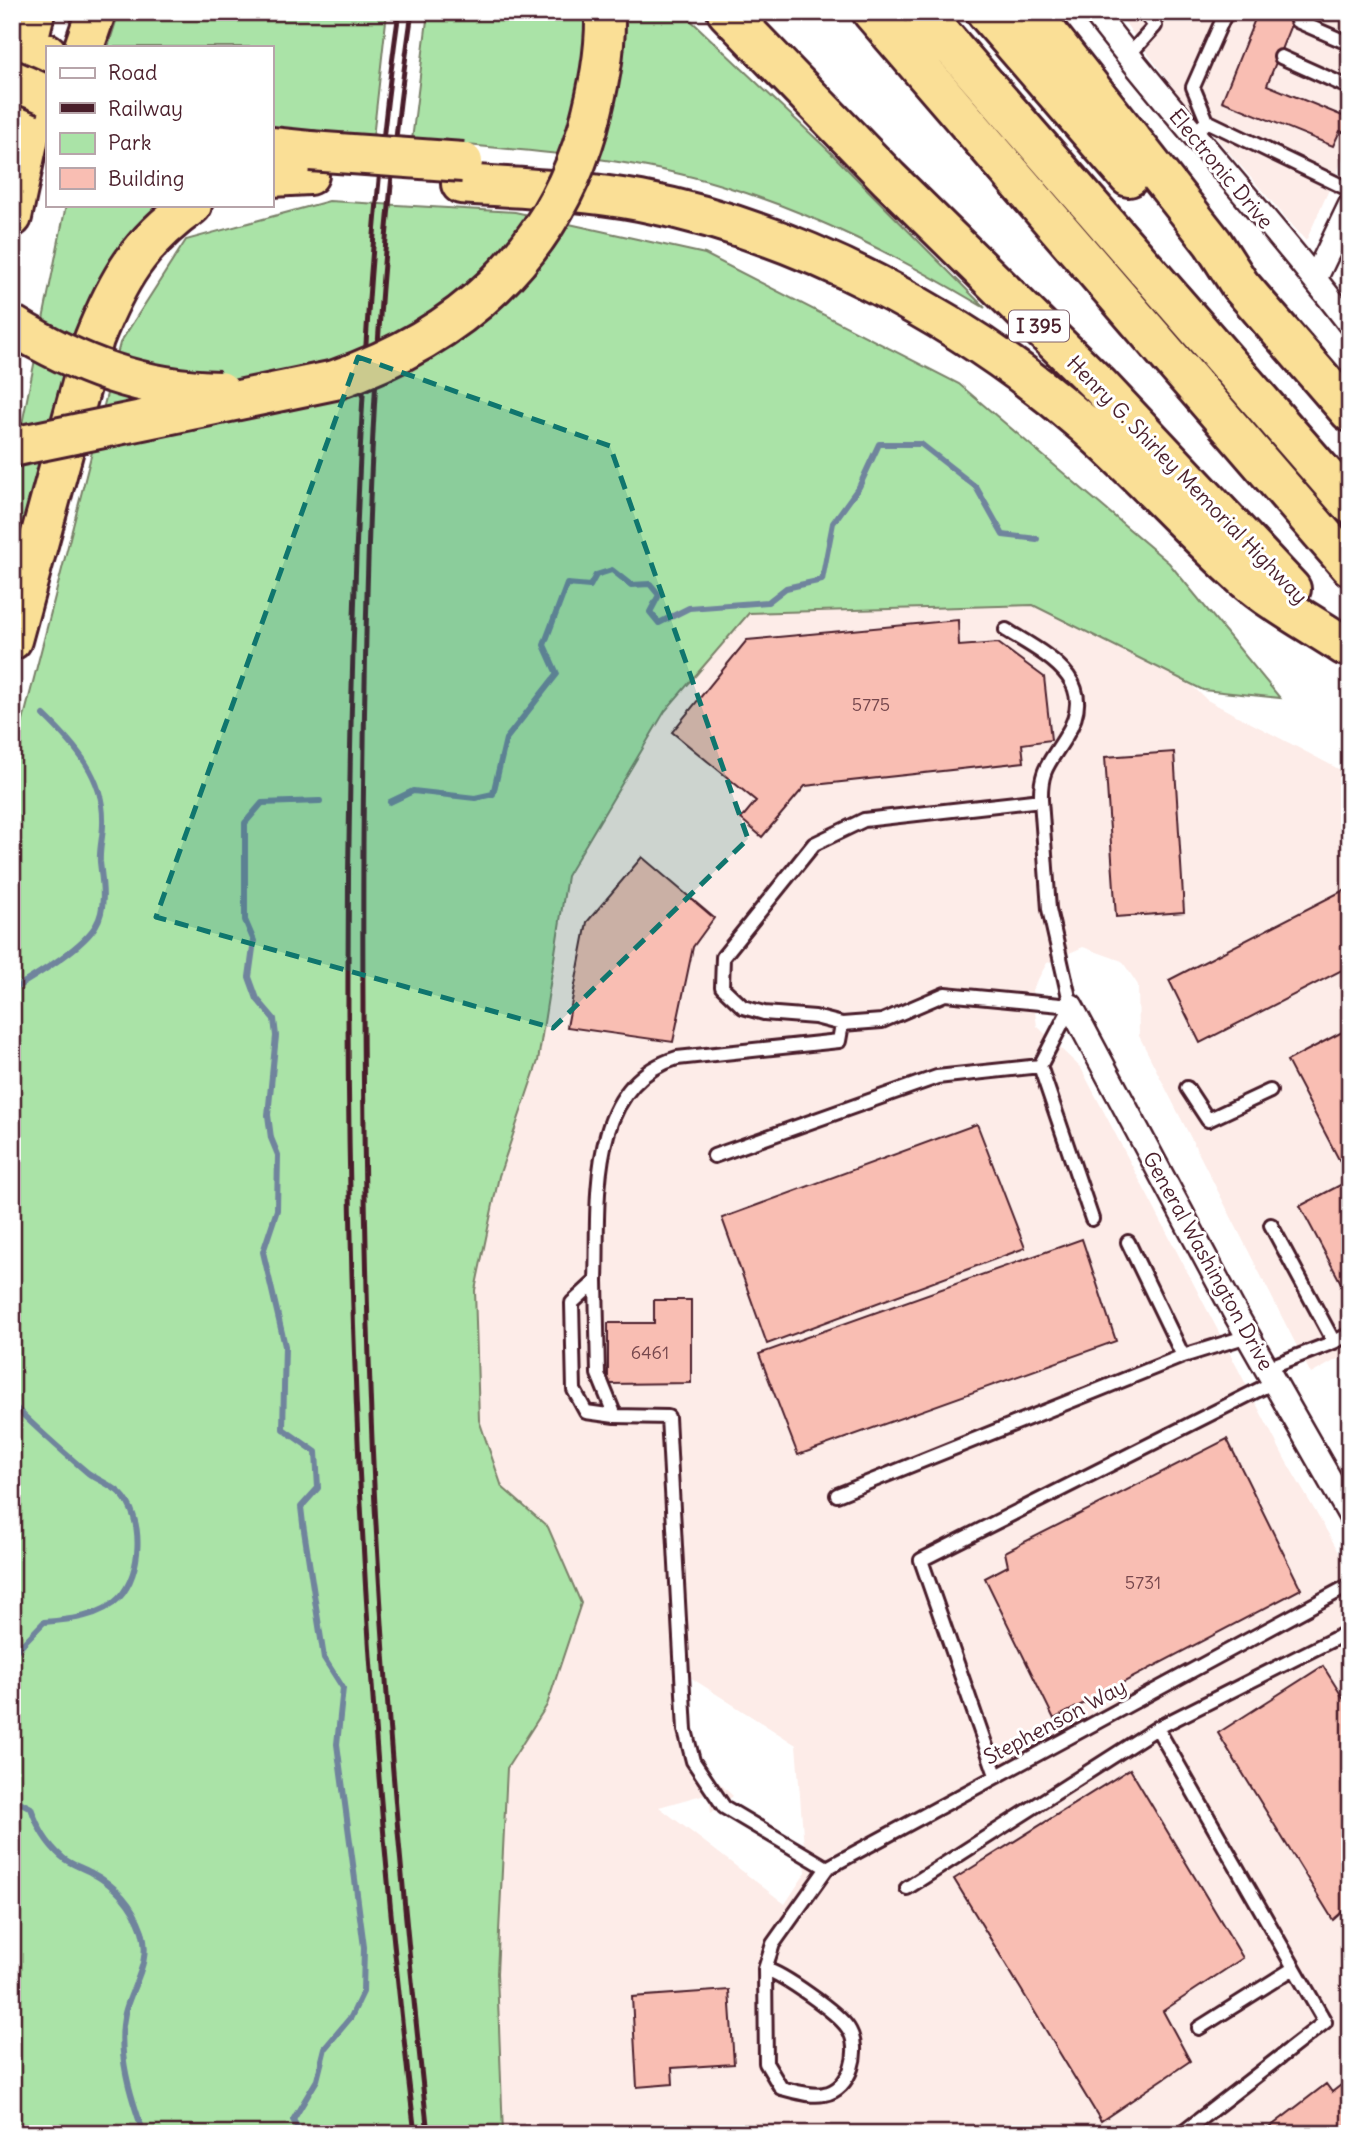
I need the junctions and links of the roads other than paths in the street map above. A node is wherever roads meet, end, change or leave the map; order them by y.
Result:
1 (35, 12) edge
2 (57, 12) edge
3 (96, 12) edge
4 (605, 12) edge
5 (727, 12) edge
6 (843, 12) edge
7 (872, 12) edge
8 (922, 12) edge
9 (986, 12) edge
10 (1031, 12) edge
11 (1094, 12) edge
12 (1144, 12) edge
13 (1226, 12) edge
14 (1297, 21) dead end
15 (1350, 44) edge
16 (49, 46) edge
17 (84, 46) edge
18 (1128, 56) junction
19 (1281, 57) dead end
20 (46, 58) edge
21 (12, 80) edge
22 (1350, 88) edge
23 (46, 95) edge
24 (12, 104) edge
25 (46, 118) edge
26 (1199, 129) junction
27 (273, 148) edge
28 (26, 152) junction
29 (309, 163) junction
30 (273, 176) edge
31 (1350, 190) edge
32 (1031, 200) junction
33 (191, 206) edge
34 (1350, 206) edge
35 (12, 217) edge
36 (1315, 279) junction
37 (1240, 285) junction
38 (1350, 324) edge
39 (12, 325) edge
40 (286, 392) junction
41 (1350, 412) edge
42 (12, 447) edge
43 (1350, 504) edge
44 (1350, 566) edge
45 (1006, 630) dead end
46 (12, 640) edge
47 (1347, 649) edge
48 (1041, 800) junction
49 (1071, 1006) junction
50 (842, 1024) junction
51 (1040, 1066) junction
52 (1187, 1088) dead end
53 (1270, 1091) dead end
54 (714, 1156) dead end
55 (1092, 1219) dead end
56 (1271, 1225) dead end
57 (1128, 1242) dead end
58 (596, 1281) junction
59 (1350, 1334) edge
60 (1248, 1336) junction
61 (1334, 1342) junction
62 (1183, 1356) junction
63 (1270, 1375) junction
64 (615, 1416) junction
65 (837, 1495) dead end
66 (1350, 1515) edge
67 (1350, 1585) edge
68 (1350, 1631) edge
69 (1157, 1728) junction
70 (996, 1774) junction
71 (827, 1867) junction
72 (907, 1888) dead end
73 (1294, 1968) junction
74 (765, 1969) junction
75 (1199, 2028) dead end
76 (1181, 2134) edge

1 - 24 highway
2 - 16 highway
3 - 17 highway
4 - 40 highway, bridge
5 - 47 highway, Henry G. Shirley Memorial Highway / I 395
6 - 32 highway
7 - 32 highway
8 - 43 highway
9 - 37 highway
10 - 37 highway
11 - 18 street, Electronic Drive
12 - 18 lane
13 - 26 lane
14 - 15 lane
18 - 26 street, Electronic Drive
19 - 22 lane
20 - 28 highway
21 - 23 highway, bridge
25 - 28 highway
26 - 31 lane
26 - 36 street, Electronic Drive
27 - 29 highway
28 - 35 highway
29 - 30 highway
29 - 47 highway
32 - 44 highway
33 - 46 highway
34 - 36 street
36 - 38 street, Electronic Drive
37 - 41 highway
39 - 40 highway, bridge
40 - 42 highway, bridge
45 - 48 lane
48 - 49 lane
48 - 50 lane
49 - 50 lane
49 - 51 lane
49 - 60 street, General Washington Drive
50 - 58 lane
51 - 54 lane
51 - 55 lane
52 - 53 lane
56 - 61 lane
57 - 62 lane
58 - 64 lane
58 - 64 lane
59 - 61 lane
60 - 62 lane
60 - 63 street, General Washington Drive
61 - 63 lane
62 - 65 lane
63 - 66 street, General Washington Drive
63 - 70 lane
64 - 71 lane
67 - 70 lane, Stephenson Way
68 - 69 lane
69 - 72 lane
69 - 73 lane
70 - 71 lane, Stephenson Way
71 - 74 lane, Stephenson Way
73 - 75 lane
73 - 76 lane
74 - 74 lane

